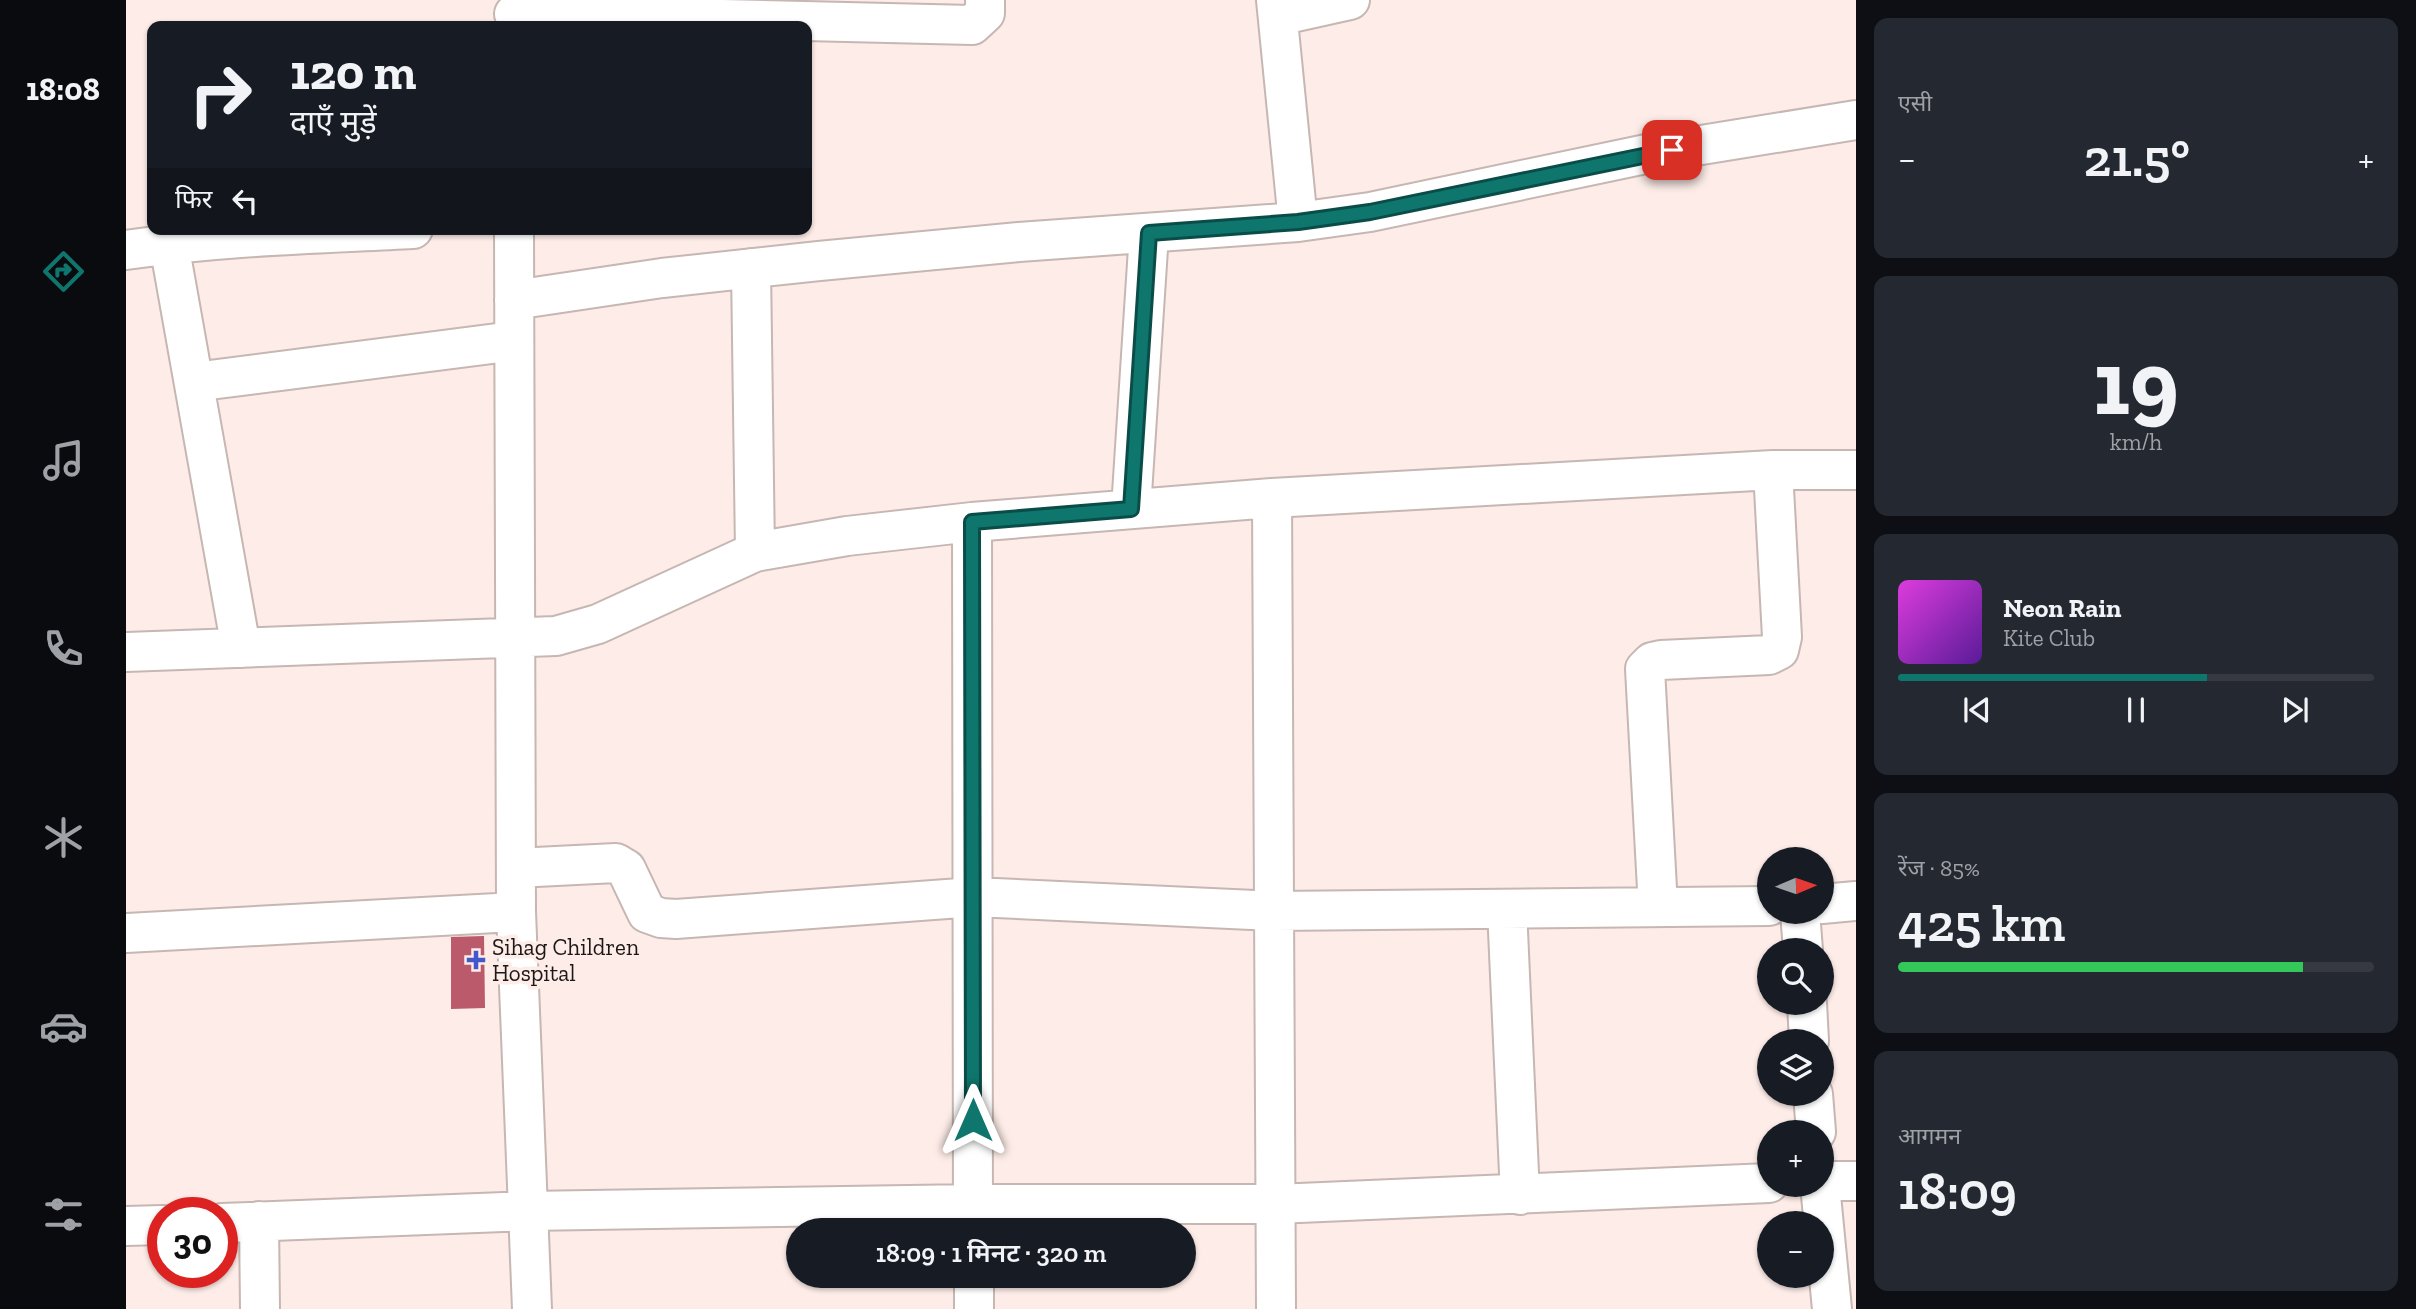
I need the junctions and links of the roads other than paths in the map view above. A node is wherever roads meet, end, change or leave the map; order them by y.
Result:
1 (985, 0) edge
2 (1350, 0) edge
3 (1277, 8) edge
4 (514, 13) edge
5 (669, 21) edge
6 (812, 23) edge
7 (1856, 120) edge
8 (1298, 222) junction
9 (1149, 233) junction
10 (315, 235) edge
11 (514, 235) edge
12 (169, 244) junction
13 (126, 250) edge
14 (751, 268) junction
15 (514, 300) junction
16 (514, 341) junction
17 (194, 382) junction
18 (1773, 470) junction
19 (1856, 470) edge
20 (1272, 498) junction
21 (1131, 509) junction
22 (972, 522) junction
23 (755, 552) junction
24 (517, 639) junction
25 (241, 648) junction
26 (126, 652) edge
27 (516, 868) junction
28 (974, 897) junction
29 (1856, 901) edge
30 (1834, 903) edge
31 (1757, 906) edge
32 (1658, 907) junction
33 (1507, 909) junction
34 (1275, 911) junction
35 (516, 912) junction
36 (126, 933) edge
37 (1856, 1181) edge
38 (1834, 1182) edge
39 (1757, 1184) edge
40 (1520, 1195) junction
41 (1822, 1197) edge
42 (1276, 1204) junction
43 (527, 1211) junction
44 (973, 1217) edge
45 (241, 1222) edge
46 (147, 1225) edge
47 (126, 1226) edge
48 (974, 1288) edge
49 (260, 1309) edge
50 (532, 1309) edge
51 (974, 1309) edge
52 (1276, 1309) edge
53 (1832, 1309) edge

1 - 6 street
2 - 3 street
3 - 8 street
4 - 5 street
7 - 8 street
8 - 9 street
9 - 14 street
9 - 21 street
10 - 12 street
11 - 15 street
12 - 13 street
12 - 17 street
14 - 15 street
14 - 23 street
15 - 16 street
16 - 17 street
16 - 24 street
17 - 25 street
18 - 19 street
18 - 20 street
18 - 32 street
20 - 21 street
20 - 34 street
21 - 22 street
22 - 23 street
22 - 28 street
23 - 24 street
24 - 25 street
24 - 27 street
25 - 26 street
27 - 28 street
27 - 35 street
28 - 34 street
28 - 44 street
29 - 30 street
31 - 32 street
32 - 33 street
33 - 34 street
33 - 40 street
34 - 42 street
35 - 36 street
35 - 43 street
37 - 38 street
39 - 40 street
40 - 42 street
41 - 53 street
42 - 44 street
42 - 52 street
43 - 44 street
43 - 45 street
43 - 50 street
45 - 49 street
46 - 47 street
48 - 51 street

